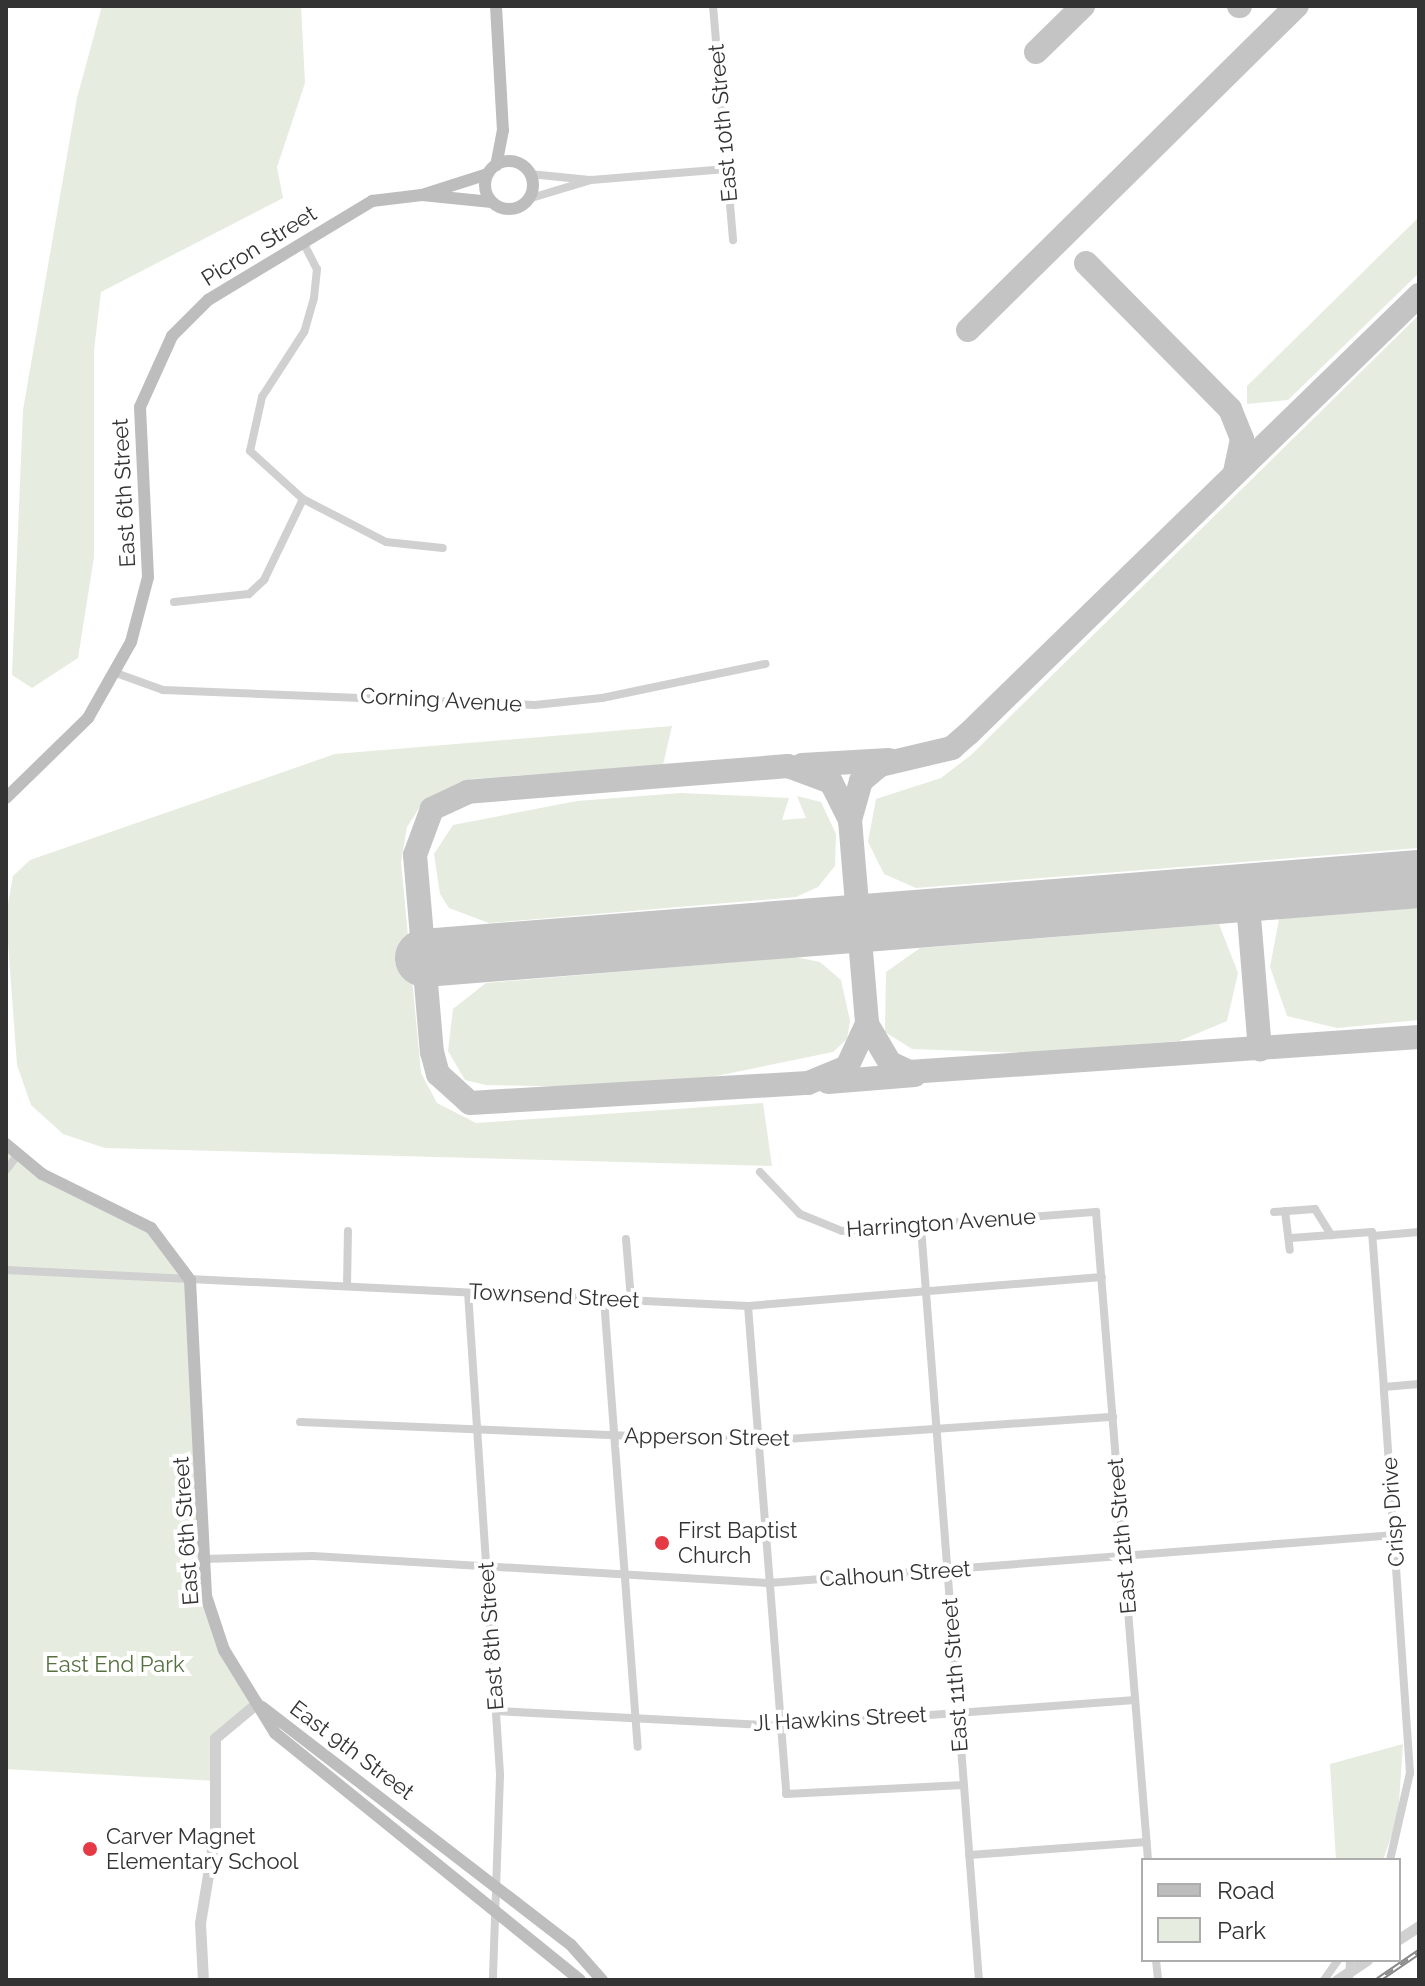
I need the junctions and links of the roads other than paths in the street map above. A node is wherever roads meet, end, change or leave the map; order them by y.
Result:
1 (496, 6) edge
2 (713, 6) edge
3 (502, 107) junction
4 (516, 163) junction
5 (727, 169) junction
6 (492, 170) junction
7 (530, 174) junction
8 (591, 180) junction
9 (422, 195) junction
10 (528, 199) junction
11 (492, 202) junction
12 (733, 240) dead end
13 (303, 242) junction
14 (148, 378) joint
15 (303, 499) junction
16 (443, 548) dead end
17 (174, 602) dead end
18 (765, 664) dead end
19 (116, 673) junction
20 (6, 798) edge
21 (6, 1144) edge
22 (17, 1156) junction
23 (6, 1170) edge
24 (760, 1172) dead end
25 (1285, 1211) junction
26 (1096, 1212) joint
27 (1274, 1212) dead end
28 (921, 1227) junction
29 (348, 1231) dead end
30 (1419, 1232) edge
31 (1326, 1236) junction
32 (1373, 1236) junction
33 (1291, 1238) junction
34 (626, 1239) dead end
35 (1290, 1250) dead end
36 (6, 1270) edge
37 (1102, 1277) junction
38 (190, 1280) junction
39 (347, 1286) junction
40 (926, 1291) junction
41 (468, 1292) junction
42 (604, 1299) junction
43 (631, 1300) junction
44 (748, 1306) junction
45 (1419, 1384) edge
46 (1384, 1387) junction
47 (1113, 1417) junction
48 (300, 1422) dead end
49 (477, 1429) junction
50 (937, 1429) junction
51 (614, 1436) junction
52 (758, 1441) junction
53 (1395, 1535) junction
54 (1124, 1556) junction
55 (204, 1559) junction
56 (486, 1566) junction
57 (947, 1570) junction
58 (625, 1575) junction
59 (769, 1583) junction
60 (1135, 1700) junction
61 (257, 1703) junction
62 (496, 1711) junction
63 (958, 1713) junction
64 (636, 1718) junction
65 (780, 1726) junction
66 (1414, 1742) edge
67 (638, 1747) dead end
68 (964, 1785) junction
69 (1147, 1842) junction
70 (969, 1855) junction
71 (1148, 1858) edge
72 (1391, 1858) edge
73 (497, 1888) junction
74 (496, 1906) junction
75 (1419, 1926) edge
76 (1401, 1938) edge
77 (1337, 1962) edge
78 (1350, 1971) edge
79 (203, 1980) edge
80 (493, 1980) edge
81 (580, 1980) edge
82 (602, 1980) edge
83 (979, 1980) edge
84 (1324, 1980) edge
85 (1337, 1980) edge

1 - 3 main road
2 - 5 street, East 10th Street
3 - 4 main road
3 - 6 main road
4 - 6 main road
4 - 7 main road
5 - 8 street
5 - 12 street, East 10th Street
6 - 9 main road, Picron Street
6 - 11 main road
7 - 8 street
7 - 10 main road
8 - 10 street
9 - 11 main road, Picron Street
9 - 13 main road, Picron Street
10 - 11 main road
13 - 14 main road, Picron Street
13 - 15 street
14 - 19 main road, East 6th Street
15 - 16 street
15 - 17 street
18 - 19 street, Corning Avenue
19 - 20 main road, East 6th Street
21 - 22 main road
22 - 23 street
22 - 38 main road
24 - 28 street, Harrington Avenue
25 - 27 street
25 - 31 street
25 - 33 street
26 - 28 street, Harrington Avenue
26 - 37 street, East 12th Street
28 - 40 street, East 11th Street
29 - 39 street
30 - 32 street
31 - 32 street
31 - 33 street
32 - 46 street, Crisp Drive
33 - 35 street
34 - 43 street
36 - 38 street, Townsend Street
37 - 40 street, Townsend Street
37 - 47 street, East 12th Street
38 - 39 street, Townsend Street
38 - 55 main road, East 6th Street
39 - 41 street, Townsend Street
40 - 44 street, Townsend Street
40 - 50 street, East 11th Street
41 - 42 street, Townsend Street
41 - 49 street, East 8th Street
42 - 43 street, Townsend Street
42 - 51 street
43 - 44 street, Townsend Street
44 - 52 street
45 - 46 street
46 - 53 street, Crisp Drive
47 - 50 street, Apperson Street
47 - 54 street, East 12th Street
48 - 49 street, Apperson Street
49 - 51 street, Apperson Street
49 - 56 street, East 8th Street
50 - 52 street, Apperson Street
50 - 57 street, East 11th Street
51 - 52 street, Apperson Street
51 - 58 street
52 - 59 street
53 - 54 street, Calhoun Street
53 - 66 street, Crisp Drive
54 - 57 street, Calhoun Street
54 - 60 street, East 12th Street
55 - 56 street, Calhoun Street
55 - 61 main road, East 6th Street
56 - 58 street, Calhoun Street
56 - 62 street, East 8th Street
57 - 59 street, Calhoun Street
57 - 63 street, East 11th Street
58 - 59 street, Calhoun Street
58 - 64 street
59 - 65 street
60 - 63 street, Jl Hawkins Street
60 - 69 street, East 12th Street
61 - 73 main road, East 9th Street
61 - 74 main road, East 9th Street
61 - 79 street
62 - 64 street, Jl Hawkins Street
62 - 73 street, East 8th Street
63 - 65 street, Jl Hawkins Street
63 - 68 street, East 11th Street
64 - 65 street, Jl Hawkins Street
64 - 67 street
65 - 68 street
66 - 72 street, Crisp Drive
68 - 70 street, East 11th Street
69 - 70 street
69 - 71 street, East 12th Street
70 - 83 street, East 11th Street
73 - 74 street, East 8th Street
73 - 82 main road, East 9th Street
74 - 80 street, East 8th Street
74 - 81 main road, East 9th Street
75 - 76 street
77 - 84 street
78 - 85 street

